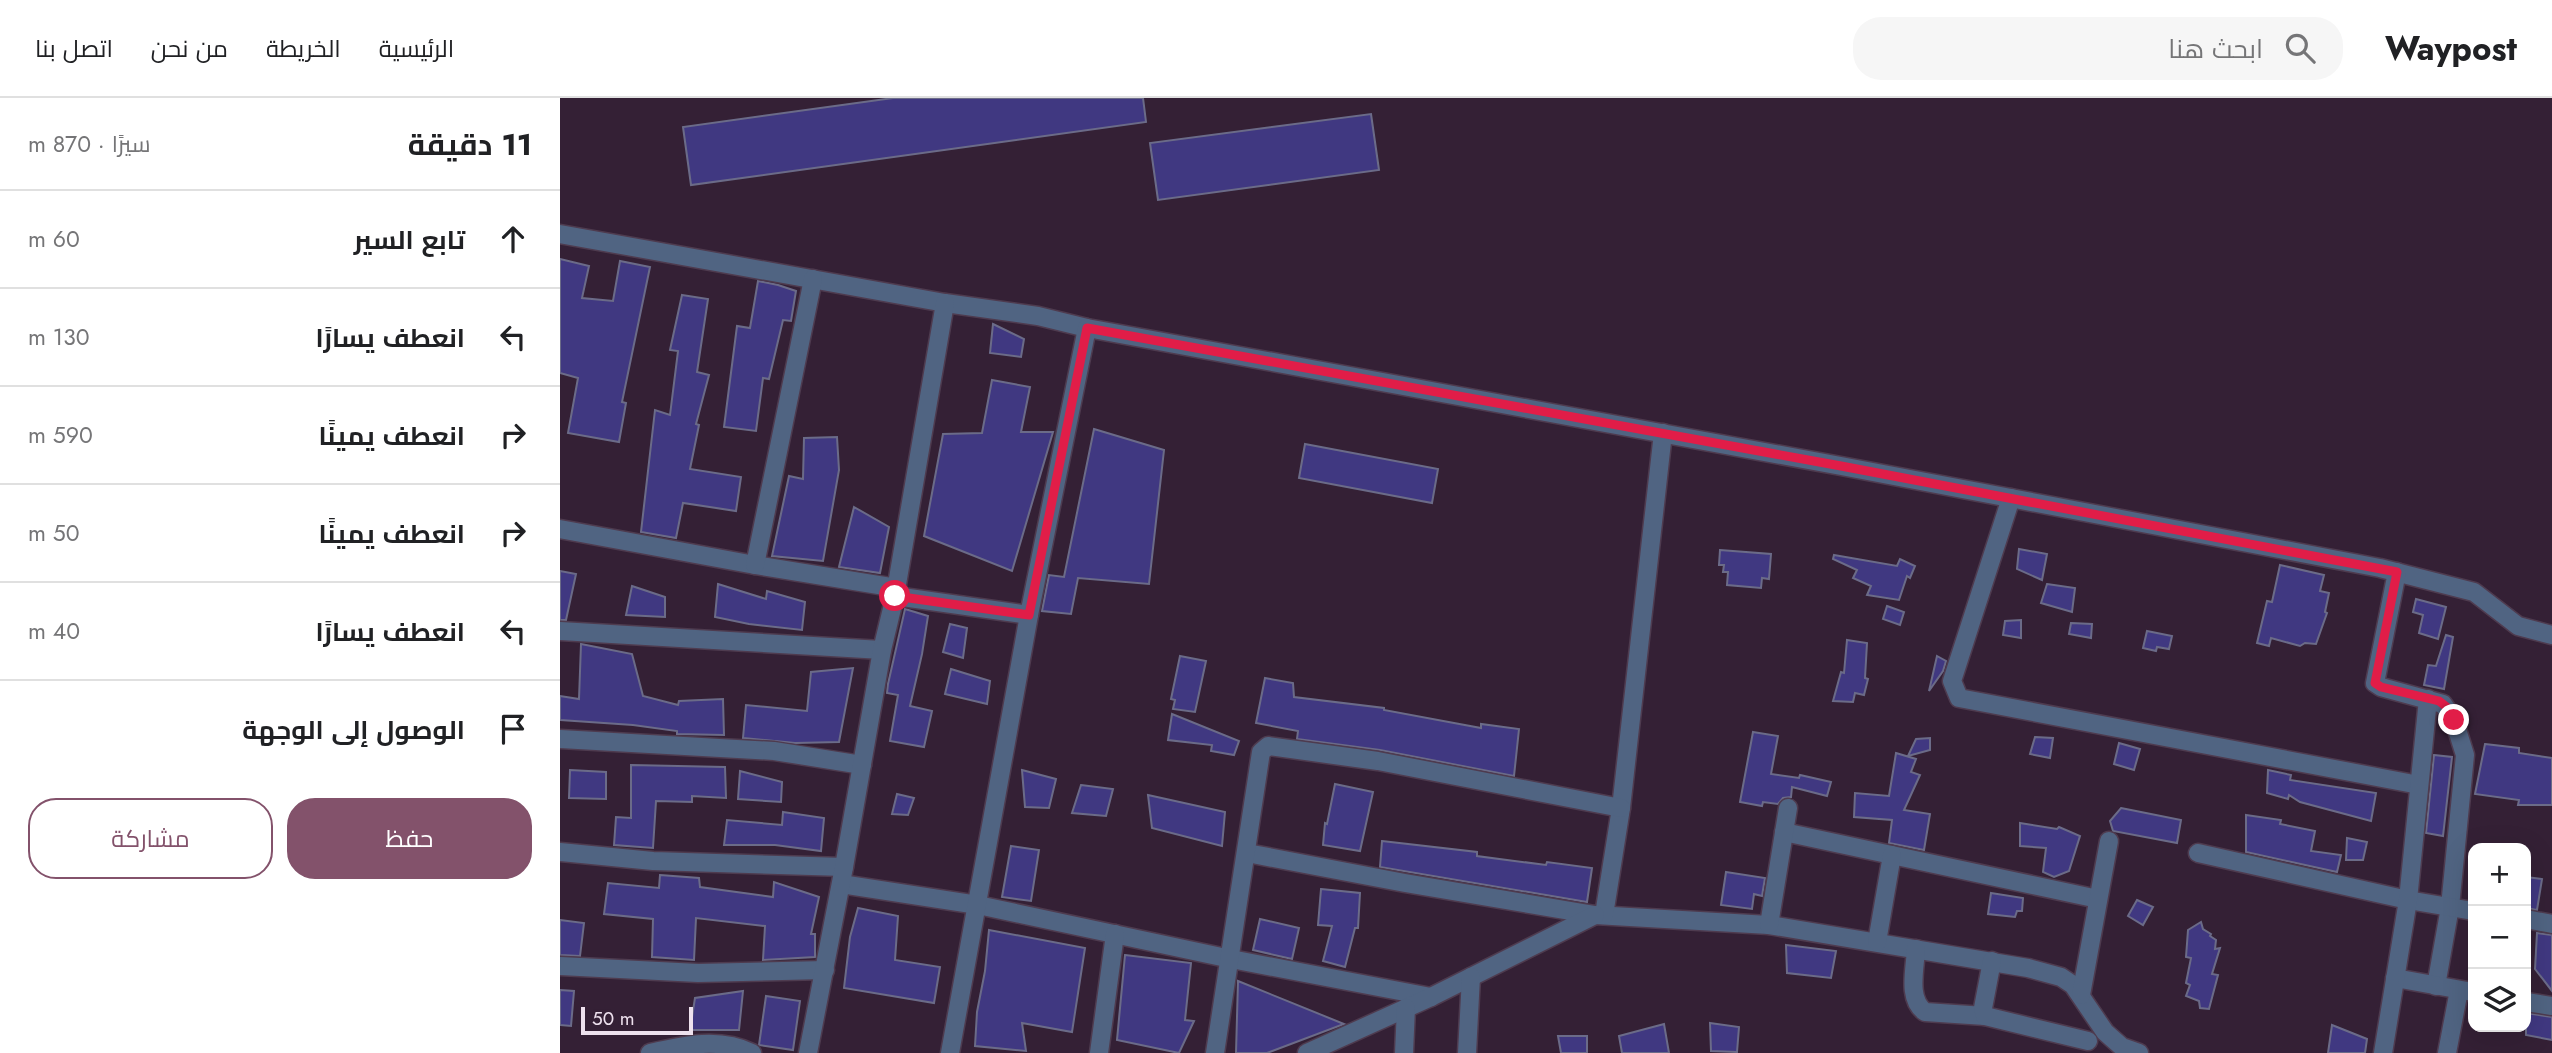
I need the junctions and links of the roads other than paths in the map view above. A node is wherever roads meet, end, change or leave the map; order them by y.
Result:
1 (560, 234) edge
2 (813, 279) junction
3 (945, 303) junction
4 (1087, 328) junction
5 (1662, 433) junction
6 (2011, 498) junction
7 (560, 529) edge
8 (755, 565) junction
9 (2397, 572) junction
10 (896, 592) junction
11 (1029, 615) junction
12 (560, 631) edge
13 (2552, 635) edge
14 (882, 650) junction
15 (2428, 699) junction
16 (560, 739) edge
17 (862, 765) junction
18 (2419, 785) junction
19 (1621, 808) junction
20 (1788, 808) dead end
21 (1784, 832) junction
22 (2109, 841) dead end
23 (560, 852) edge
24 (1247, 853) junction
25 (2199, 853) dead end
26 (1892, 855) junction
27 (843, 875) junction
28 (2098, 899) junction
29 (2408, 900) junction
30 (978, 905) junction
31 (2449, 907) junction
32 (2468, 910) edge
33 (1600, 915) junction
34 (2531, 920) edge
35 (2552, 923) edge
36 (1769, 925) junction
37 (1115, 934) junction
38 (1877, 942) junction
39 (1916, 949) junction
40 (1231, 959) junction
41 (1992, 961) junction
42 (560, 966) edge
43 (825, 970) junction
44 (1471, 977) junction
45 (2395, 978) junction
46 (2436, 986) junction
47 (2466, 991) edge
48 (2081, 995) junction
49 (1431, 997) junction
50 (2531, 1003) edge
51 (2552, 1006) edge
52 (1406, 1008) junction
53 (2092, 1014) junction
54 (1985, 1016) junction
55 (2087, 1047) edge
56 (650, 1053) edge
57 (752, 1053) edge
58 (808, 1053) edge
59 (950, 1053) edge
60 (1099, 1053) edge
61 (1215, 1053) edge
62 (1307, 1053) edge
63 (1405, 1053) edge
64 (1466, 1053) edge
65 (2139, 1053) edge
66 (2382, 1053) edge
67 (2447, 1053) edge

1 - 2 street
2 - 3 street
2 - 8 street
3 - 4 street
3 - 10 street
4 - 5 street
4 - 11 street
5 - 6 street
5 - 19 street
6 - 9 street
6 - 18 street
7 - 8 street
8 - 10 street
9 - 13 street
9 - 15 street
10 - 11 street
10 - 14 street
11 - 30 street
12 - 14 street
14 - 17 street
15 - 18 street
15 - 31 street
16 - 17 street
17 - 27 street
18 - 29 street
19 - 24 street
19 - 33 street
20 - 21 street
21 - 26 street
21 - 36 street
22 - 28 street
23 - 27 street
24 - 33 street
24 - 40 street
25 - 29 street
26 - 28 street
26 - 38 street
27 - 30 street
27 - 43 street
28 - 48 street
29 - 31 street
29 - 45 street
30 - 37 street
30 - 59 street
31 - 32 street
31 - 46 street
33 - 36 street
33 - 44 street
34 - 35 street
36 - 38 street
37 - 40 street
37 - 60 street
38 - 39 street
39 - 41 street
39 - 54 street
40 - 49 street
40 - 61 street
41 - 48 street
41 - 54 street
42 - 43 street
43 - 58 street
44 - 49 street
44 - 64 street
45 - 46 street
45 - 66 street
46 - 47 street
47 - 67 street
48 - 53 street
49 - 52 street
50 - 51 street
52 - 62 street
52 - 63 street
53 - 55 street
53 - 65 street
54 - 55 street
56 - 57 street

